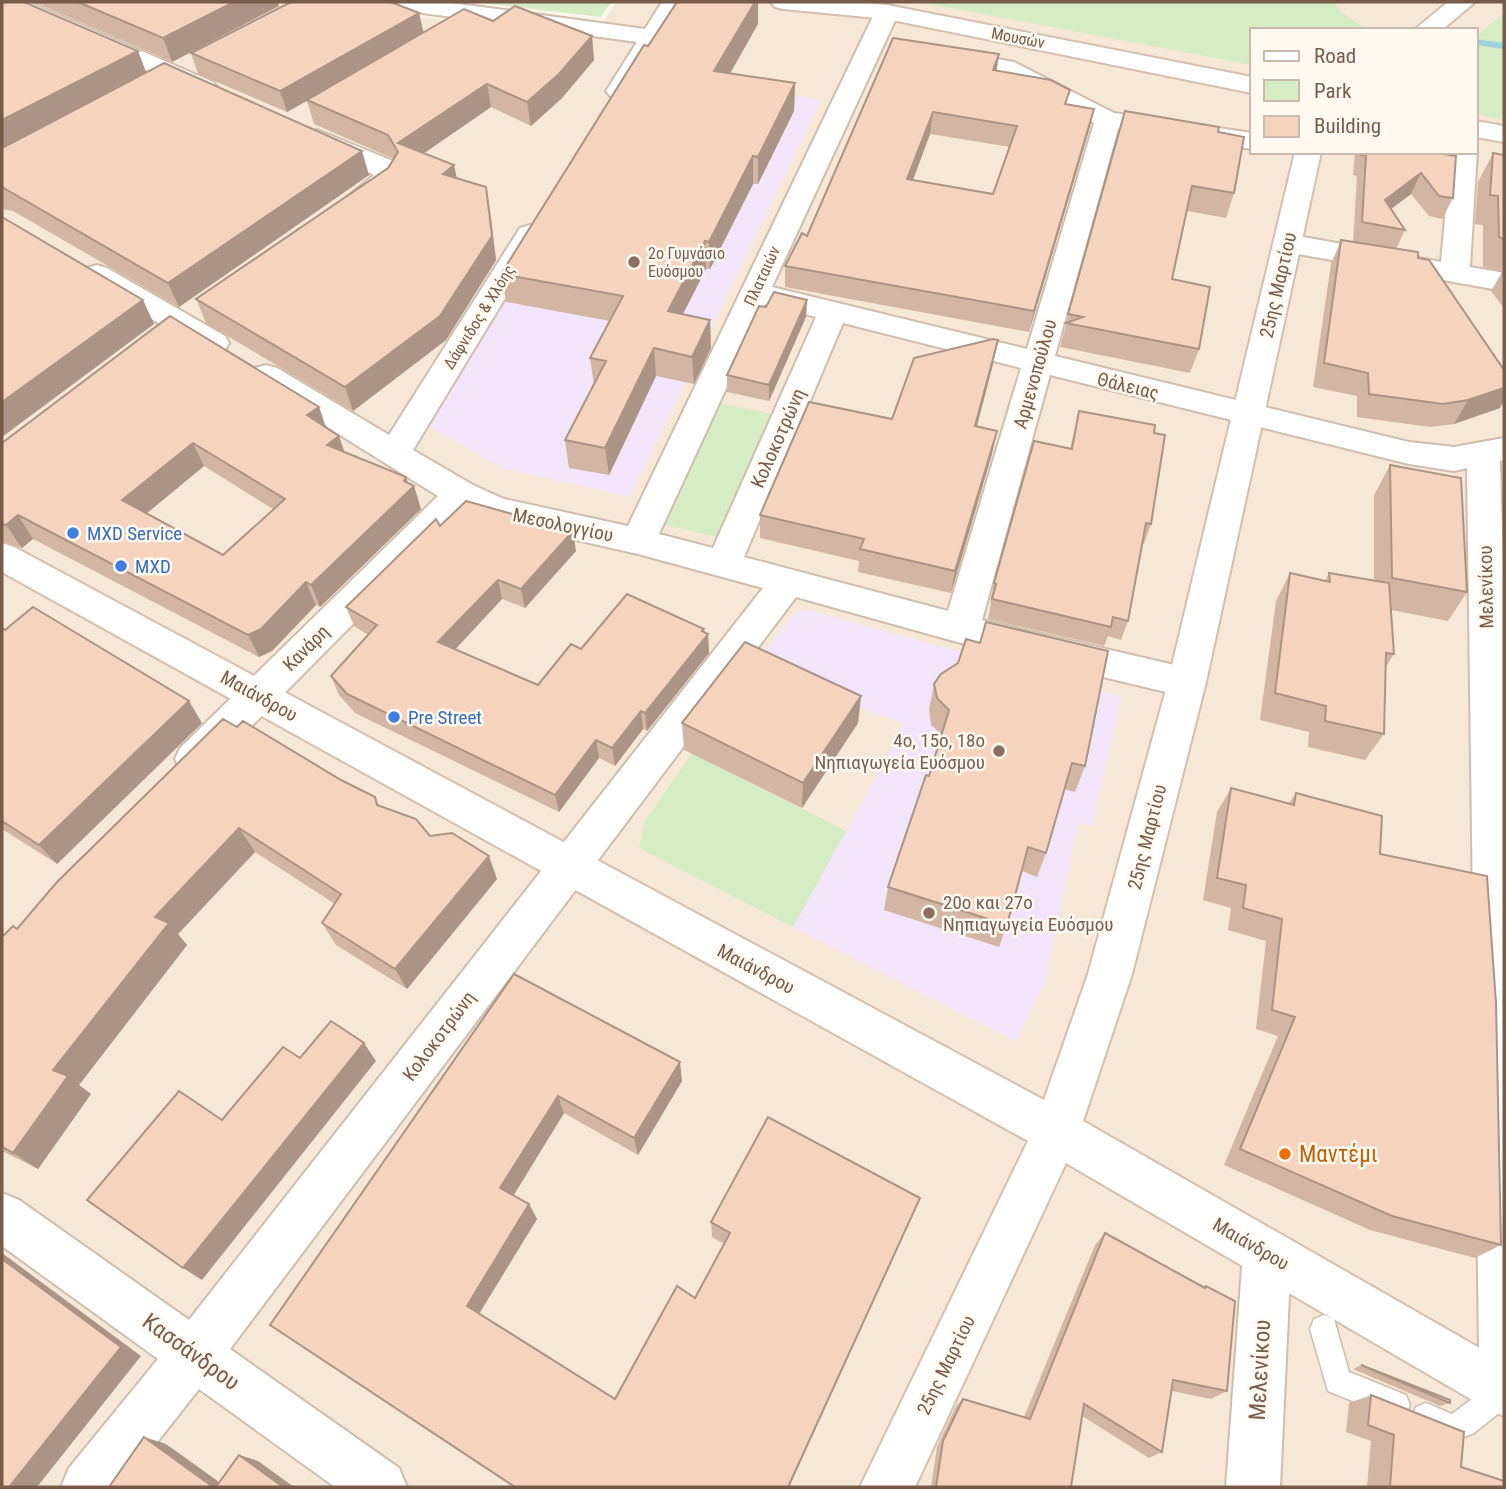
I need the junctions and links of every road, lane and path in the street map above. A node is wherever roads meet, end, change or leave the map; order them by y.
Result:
1 (9, 2) edge
2 (393, 2) edge
3 (674, 2) edge
4 (783, 2) edge
5 (1463, 2) edge
6 (887, 12) junction
7 (479, 14) junction
8 (1429, 28) edge
9 (443, 35) edge
10 (652, 37) junction
11 (925, 54) edge
12 (198, 61) edge
13 (173, 74) junction
14 (1250, 85) edge
15 (150, 86) edge
16 (231, 99) edge
17 (608, 108) edge
18 (1108, 120) junction
19 (1478, 129) edge
20 (300, 130) edge
21 (1504, 134) edge
22 (1250, 141) edge
23 (1308, 154) edge
24 (1464, 154) edge
25 (542, 215) edge
26 (327, 223) edge
27 (1287, 243) junction
28 (73, 260) edge
29 (1455, 274) junction
30 (1504, 282) edge
31 (755, 292) junction
32 (833, 312) junction
33 (1038, 363) junction
34 (1248, 416) junction
35 (1494, 452) edge
36 (395, 453) junction
37 (461, 494) junction
38 (638, 541) junction
39 (2, 556) edge
40 (723, 564) junction
41 (788, 582) junction
42 (961, 629) junction
43 (1187, 682) junction
44 (258, 695) junction
45 (170, 783) edge
46 (568, 867) junction
47 (1056, 1131) junction
48 (2, 1217) edge
49 (1267, 1253) junction
50 (1324, 1329) dead end
51 (1504, 1349) edge
52 (195, 1354) junction
53 (1504, 1391) edge
54 (88, 1487) edge
55 (380, 1487) edge
56 (887, 1487) edge
57 (1253, 1487) edge

1 - 13 street
2 - 7 street
3 - 10 street
4 - 6 street, Μουσών
5 - 8 street
6 - 14 street, Μουσών
6 - 31 street, Πλαταιών
7 - 9 street
7 - 10 street
10 - 17 street
11 - 18 street, Μουσών
12 - 13 street
13 - 15 street
13 - 16 street
18 - 22 street, Μουσών
18 - 33 street, Αρμενοπούλου
19 - 21 street
20 - 26 street
23 - 27 street, 25ης Μαρτίου
24 - 29 street
25 - 36 street, Δάφνιδος & Χλόης
27 - 29 street
27 - 34 street, 25ης Μαρτίου
28 - 36 street, Μεσολογγίου
29 - 30 street
31 - 32 street, Θάλειας
31 - 38 street, Πλαταιών
32 - 33 street, Θάλειας
32 - 40 street, Κολοκοτρώνη
33 - 34 street, Θάλειας
33 - 42 street, Αρμενοπούλου
34 - 35 street, Θάλειας
34 - 43 street, 25ης Μαρτίου
35 - 51 street, Μελενίκου
36 - 37 street, Μεσολογγίου
37 - 38 street, Μεσολογγίου
37 - 44 street, Κανάρη
38 - 40 street, Μεσολογγίου
39 - 44 street, Μαιάνδρου
40 - 41 street, Μεσολογγίου
41 - 42 street, Μεσολογγίου
41 - 46 street, Κολοκοτρώνη
42 - 43 street, Μεσολογγίου
43 - 47 street, 25ης Μαρτίου
44 - 45 street, Κανάρη
44 - 46 street, Μαιάνδρου
46 - 47 street, Μαιάνδρου
46 - 52 street, Κολοκοτρώνη
47 - 49 street, Μαιάνδρου
47 - 56 street, 25ης Μαρτίου
48 - 52 street, Κασσάνδρου
49 - 53 street, Μαιάνδρου
49 - 57 street, Μελενίκου
50 - 53 lane
52 - 54 street, Κολοκοτρώνη
52 - 55 street, Κασσάνδρου

